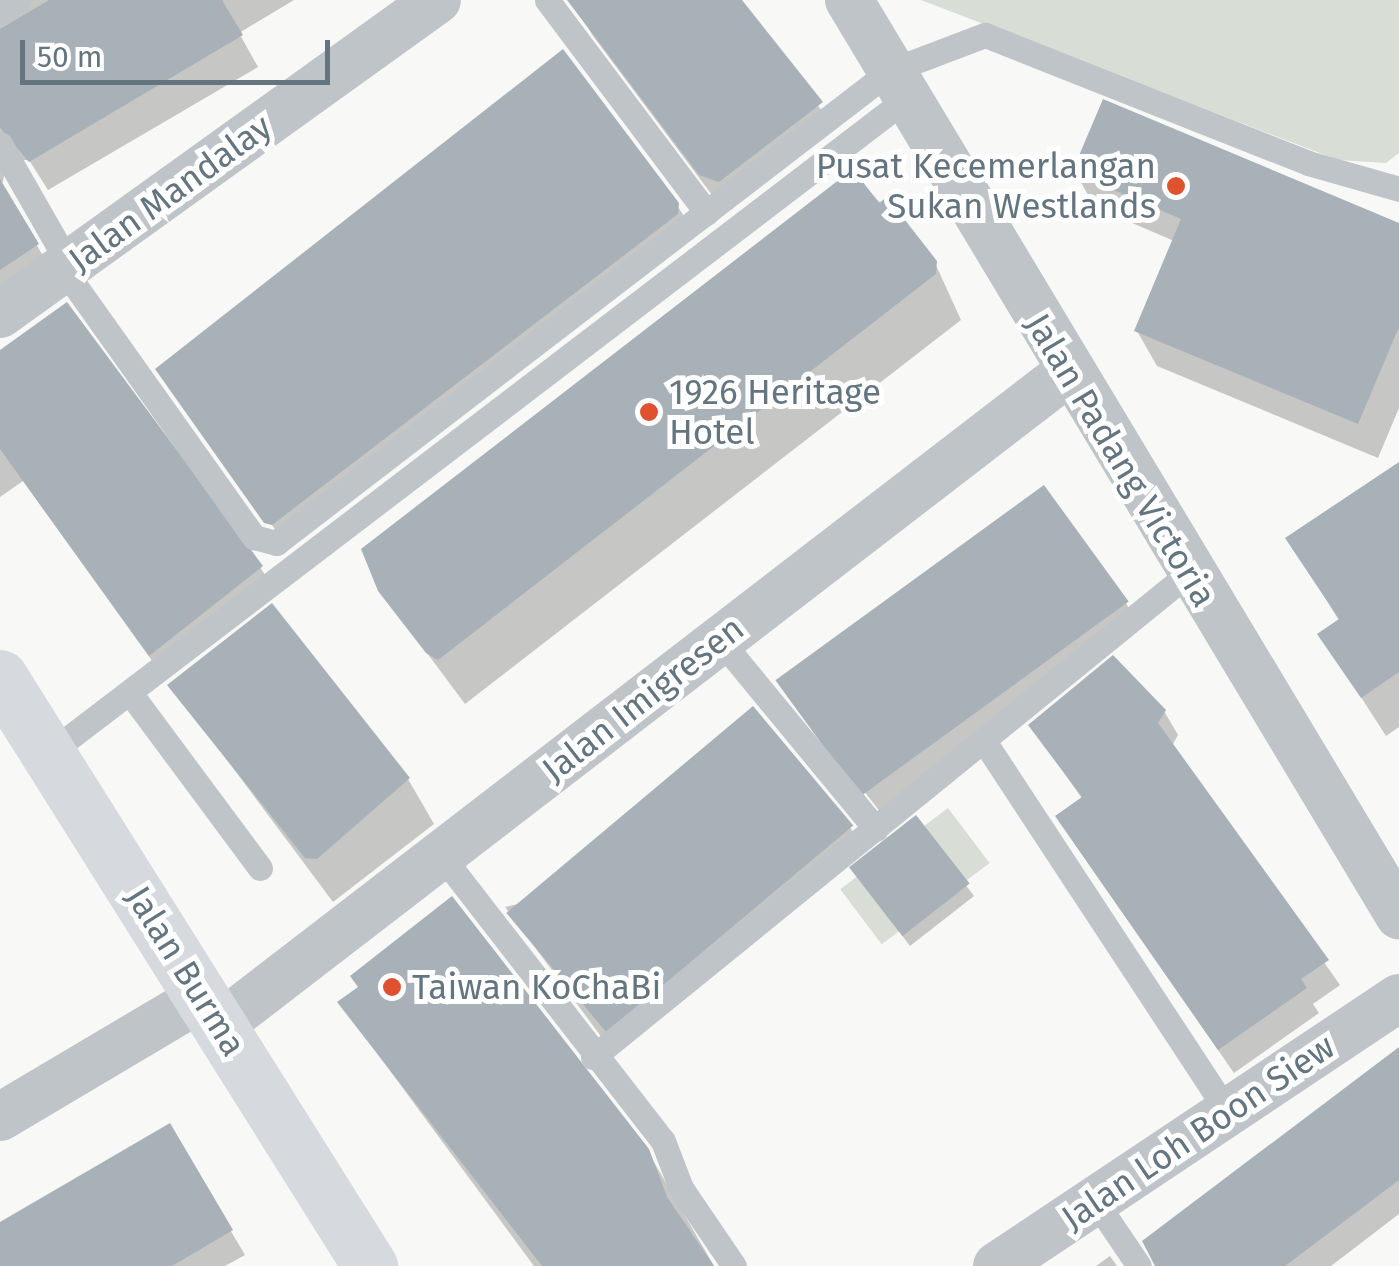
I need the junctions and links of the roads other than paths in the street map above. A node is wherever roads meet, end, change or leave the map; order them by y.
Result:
1 (19, 0) edge
2 (436, 0) edge
3 (547, 0) edge
4 (848, 0) edge
5 (0, 12) edge
6 (898, 85) junction
7 (0, 144) edge
8 (1399, 189) edge
9 (707, 214) junction
10 (67, 268) junction
11 (0, 314) edge
12 (1067, 373) junction
13 (1189, 573) junction
14 (720, 640) junction
15 (133, 697) junction
16 (19, 722) edge
17 (984, 741) junction
18 (876, 829) junction
19 (441, 855) junction
20 (260, 868) dead end
21 (1399, 915) edge
22 (1399, 998) edge
23 (211, 1011) junction
24 (594, 1057) junction
25 (1228, 1112) junction
26 (0, 1116) edge
27 (1095, 1201) junction
28 (370, 1266) edge
29 (734, 1266) edge
30 (997, 1266) edge
31 (1139, 1266) edge

1 - 5 lane
2 - 10 street, Jalan Mandalay
3 - 9 lane
4 - 6 street, Jalan Padang Victoria
6 - 8 lane
6 - 9 lane
6 - 12 street, Jalan Padang Victoria
6 - 15 lane
7 - 10 lane
9 - 10 lane
10 - 11 street, Jalan Mandalay
12 - 13 street, Jalan Padang Victoria
12 - 14 street, Jalan Imigresen
13 - 17 lane
13 - 21 street, Jalan Padang Victoria
14 - 18 lane
14 - 19 street, Jalan Imigresen
15 - 16 lane
15 - 20 lane
16 - 23 main road, Jalan Burma
17 - 18 lane
17 - 25 lane
18 - 24 lane
19 - 23 street, Jalan Imigresen
19 - 24 lane
22 - 25 street, Jalan Loh Boon Siew
23 - 26 street, Jalan Imigresen
23 - 28 main road, Jalan Burma
24 - 29 lane
25 - 27 street, Jalan Loh Boon Siew
27 - 30 street, Jalan Loh Boon Siew
27 - 31 lane

